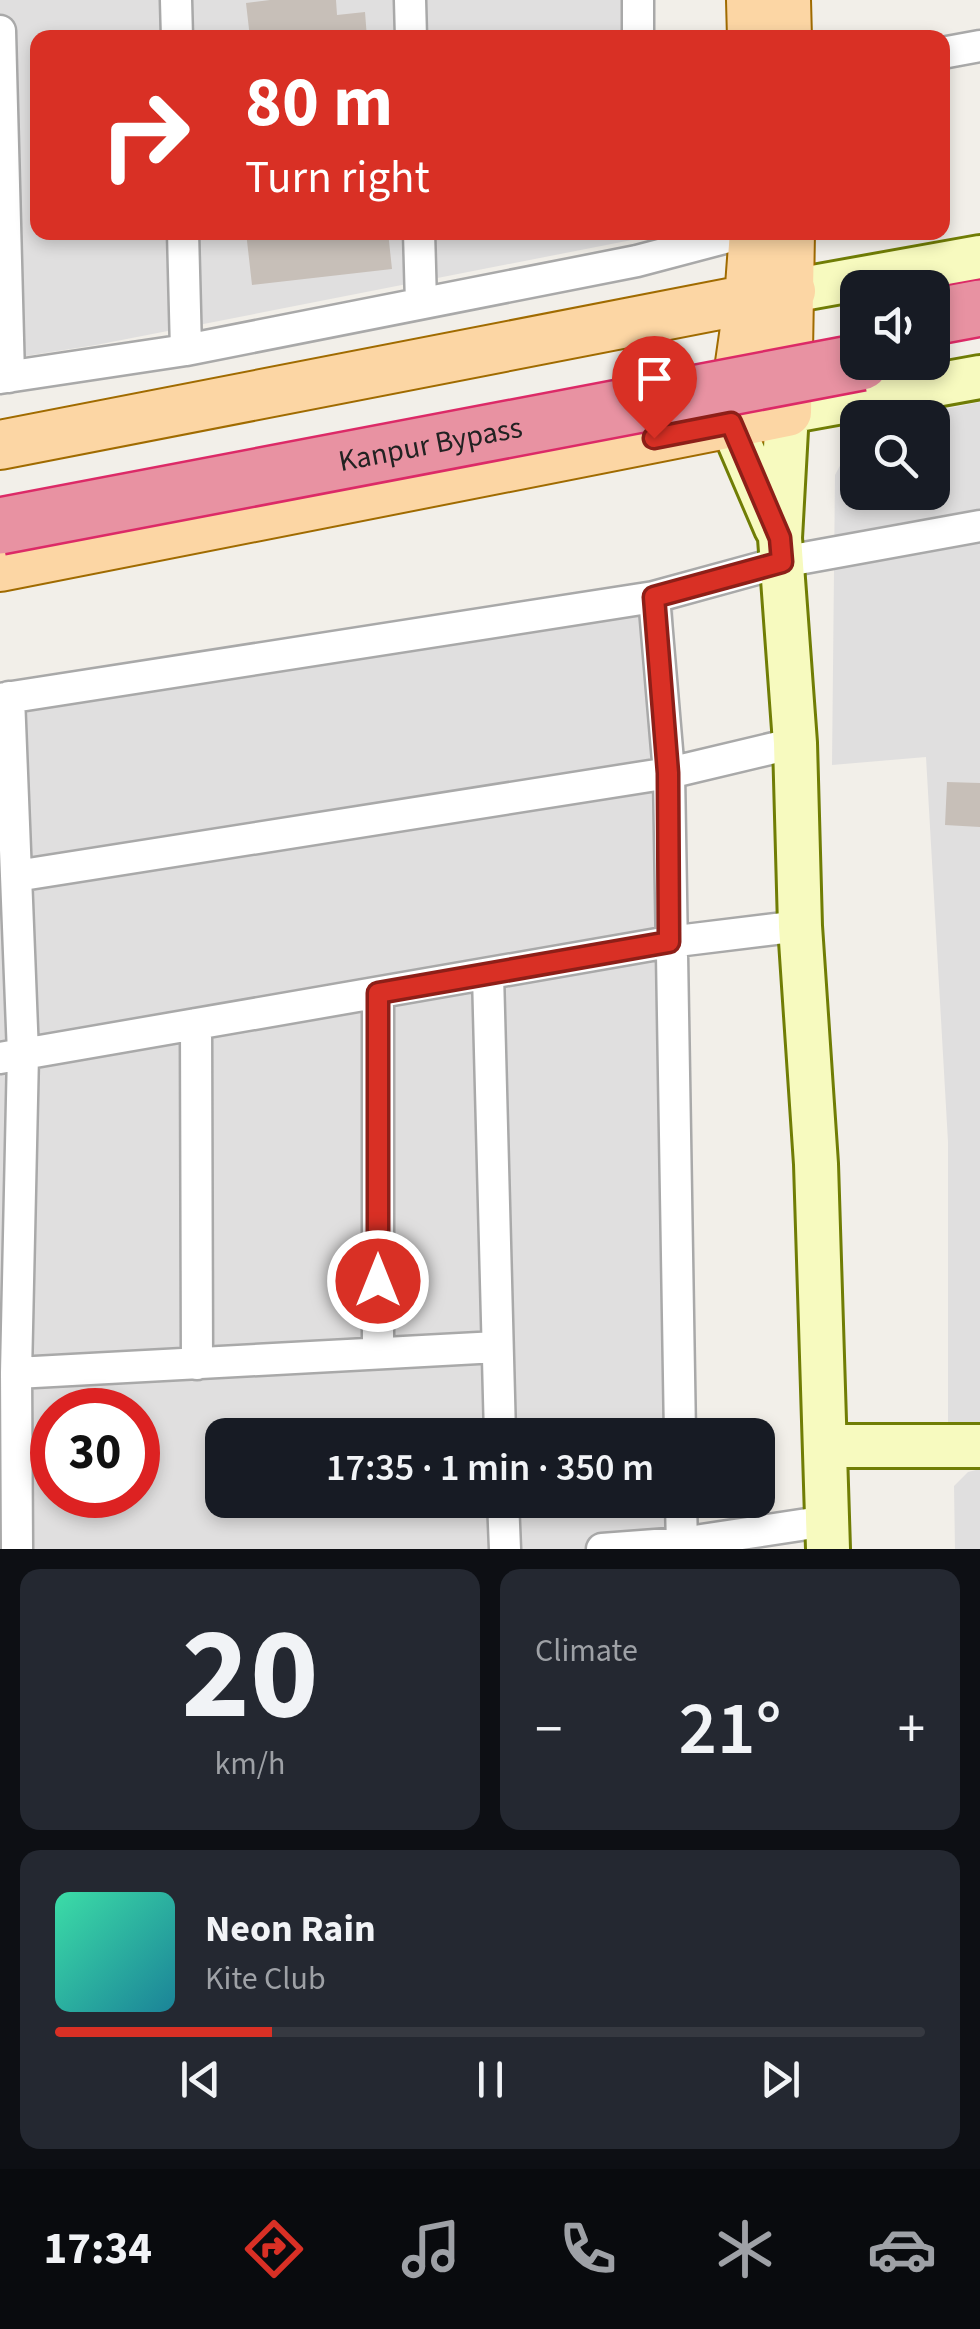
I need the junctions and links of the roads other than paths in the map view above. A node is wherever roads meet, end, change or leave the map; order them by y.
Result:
1 (176, 0) edge
2 (410, 0) edge
3 (638, 0) edge
4 (752, 0) edge
5 (786, 0) edge
6 (0, 30) edge
7 (177, 30) edge
8 (411, 30) edge
9 (638, 30) edge
10 (752, 30) edge
11 (786, 30) edge
12 (980, 46) edge
13 (950, 51) edge
14 (183, 240) edge
15 (418, 240) edge
16 (690, 240) edge
17 (753, 240) edge
18 (788, 240) edge
19 (637, 247) edge
20 (980, 257) edge
21 (770, 296) junction
22 (421, 303) junction
23 (980, 308) edge
24 (950, 314) edge
25 (840, 334) edge
26 (980, 340) edge
27 (950, 346) edge
28 (186, 350) junction
29 (840, 366) edge
30 (5, 377) edge
31 (980, 377) edge
32 (787, 412) junction
33 (731, 423) junction
34 (0, 445) edge
35 (0, 493) edge
36 (0, 526) edge
37 (980, 526) edge
38 (781, 550) junction
39 (0, 566) edge
40 (654, 597) junction
41 (4, 698) edge
42 (795, 744) junction
43 (668, 773) junction
44 (16, 876) junction
45 (800, 926) junction
46 (669, 942) junction
47 (488, 974) junction
48 (378, 993) junction
49 (196, 1024) junction
50 (12, 1056) edge
51 (497, 1347) junction
52 (378, 1353) junction
53 (197, 1364) junction
54 (16, 1373) junction
55 (499, 1418) edge
56 (680, 1418) edge
57 (824, 1446) junction
58 (980, 1446) edge
59 (504, 1518) edge
60 (681, 1518) edge
61 (827, 1535) edge
62 (682, 1546) edge
63 (17, 1549) edge
64 (505, 1549) edge
65 (602, 1549) edge

1 - 7 street
2 - 8 street
3 - 9 street
4 - 10 main road
5 - 11 main road
6 - 30 street
12 - 13 street
14 - 28 street
15 - 22 street
16 - 19 street
17 - 21 main road
18 - 21 main road
19 - 22 street
20 - 21 street
21 - 32 main road
21 - 33 main road
21 - 34 main road
22 - 28 street
23 - 24 highway
25 - 35 highway, Kanpur Bypass
26 - 27 highway
28 - 30 street
29 - 36 highway, Kanpur Bypass, bridge
31 - 32 street
32 - 33 main road
32 - 38 street
33 - 38 street
33 - 39 main road
37 - 38 street
38 - 40 street
38 - 42 street
40 - 41 street
40 - 43 street
41 - 44 street
42 - 43 street
42 - 45 street
43 - 44 street
43 - 46 street
44 - 50 street
45 - 46 street
45 - 57 street
46 - 47 street
46 - 56 street
47 - 48 street
47 - 51 street
48 - 49 street
48 - 52 street
49 - 50 street
49 - 53 street
50 - 54 street
51 - 52 street
51 - 55 street
52 - 53 street
53 - 54 street
54 - 63 street
57 - 58 street
57 - 61 street
59 - 64 street
60 - 62 street
61 - 62 street
62 - 65 street

